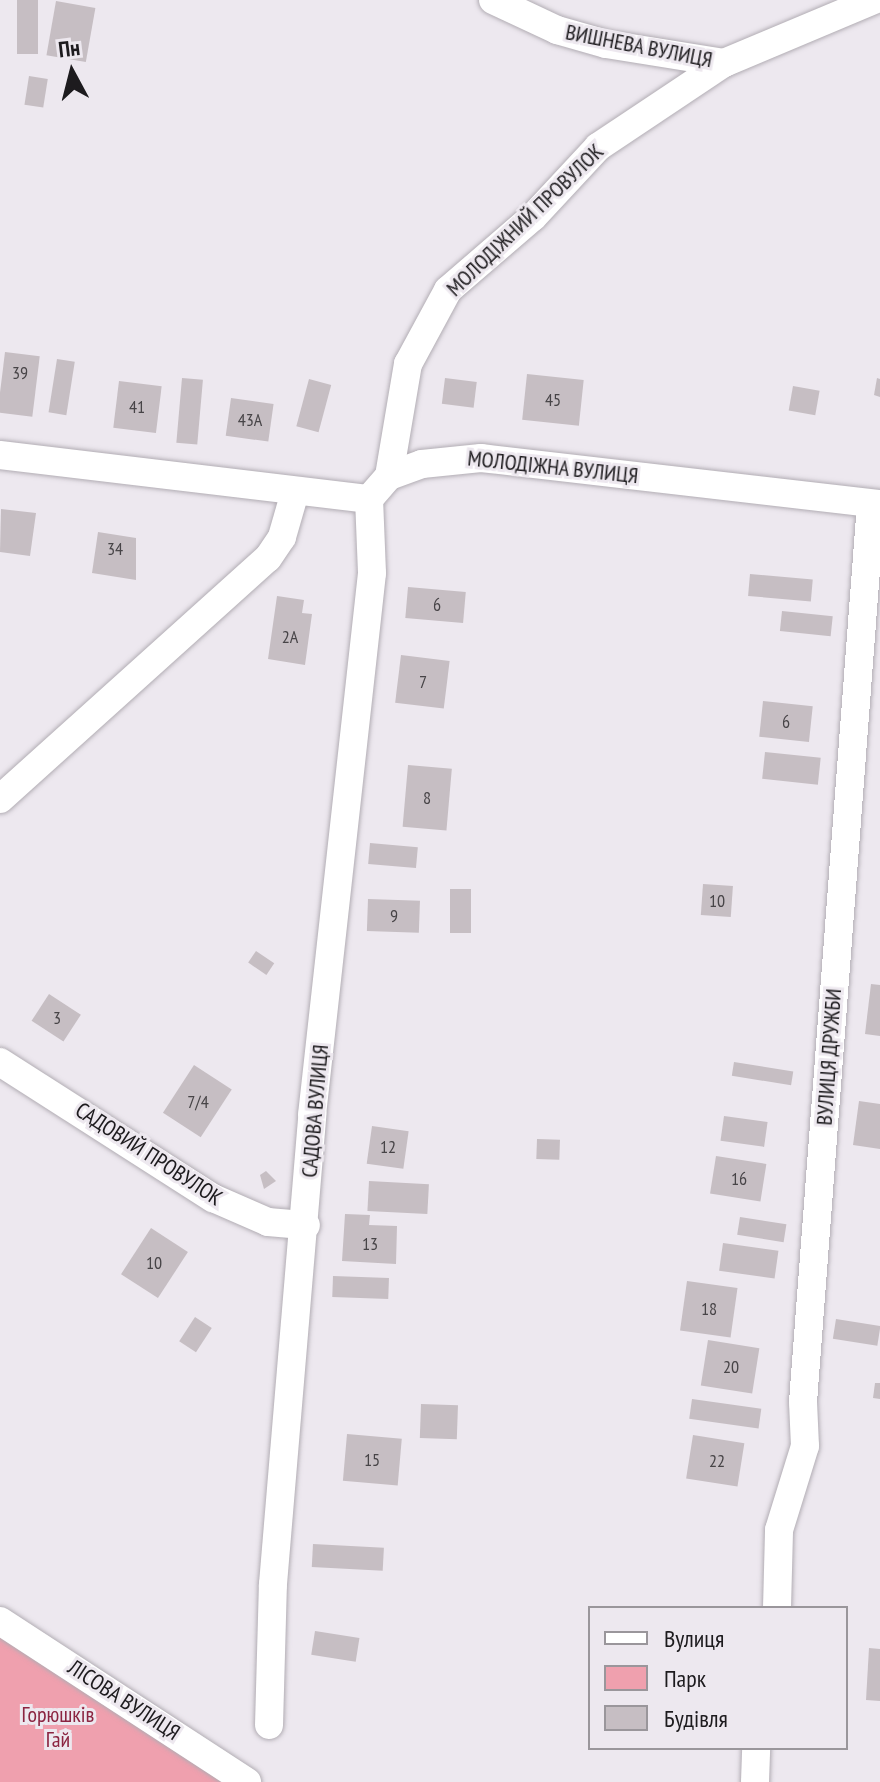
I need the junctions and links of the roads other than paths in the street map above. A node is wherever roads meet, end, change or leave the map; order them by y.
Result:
1 (493, 0) edge
2 (874, 0) edge
3 (724, 63) junction
4 (0, 455) edge
5 (389, 476) junction
6 (295, 492) junction
7 (369, 499) junction
8 (876, 504) edge
9 (0, 799) edge
10 (0, 1062) edge
11 (306, 1225) junction
12 (777, 1606) edge
13 (0, 1621) edge
14 (269, 1725) dead end
15 (756, 1750) edge
16 (247, 1782) edge
17 (755, 1782) edge

1 - 3 street, ВИШНЕВА ВУЛИЦЯ
2 - 3 street, ВИШНЕВА ВУЛИЦЯ
3 - 5 street, МОЛОДІЖНИЙ ПРОВУЛОК
4 - 6 street
5 - 7 street
5 - 8 street, МОЛОДІЖНА ВУЛИЦЯ
6 - 7 street
6 - 9 street
7 - 11 street, САДОВА ВУЛИЦЯ
8 - 12 street, ВУЛИЦЯ ДРУЖБИ
10 - 11 street, САДОВИЙ ПРОВУЛОК
11 - 14 street, САДОВА ВУЛИЦЯ
13 - 16 street, ЛІСОВА ВУЛИЦЯ
15 - 17 street

